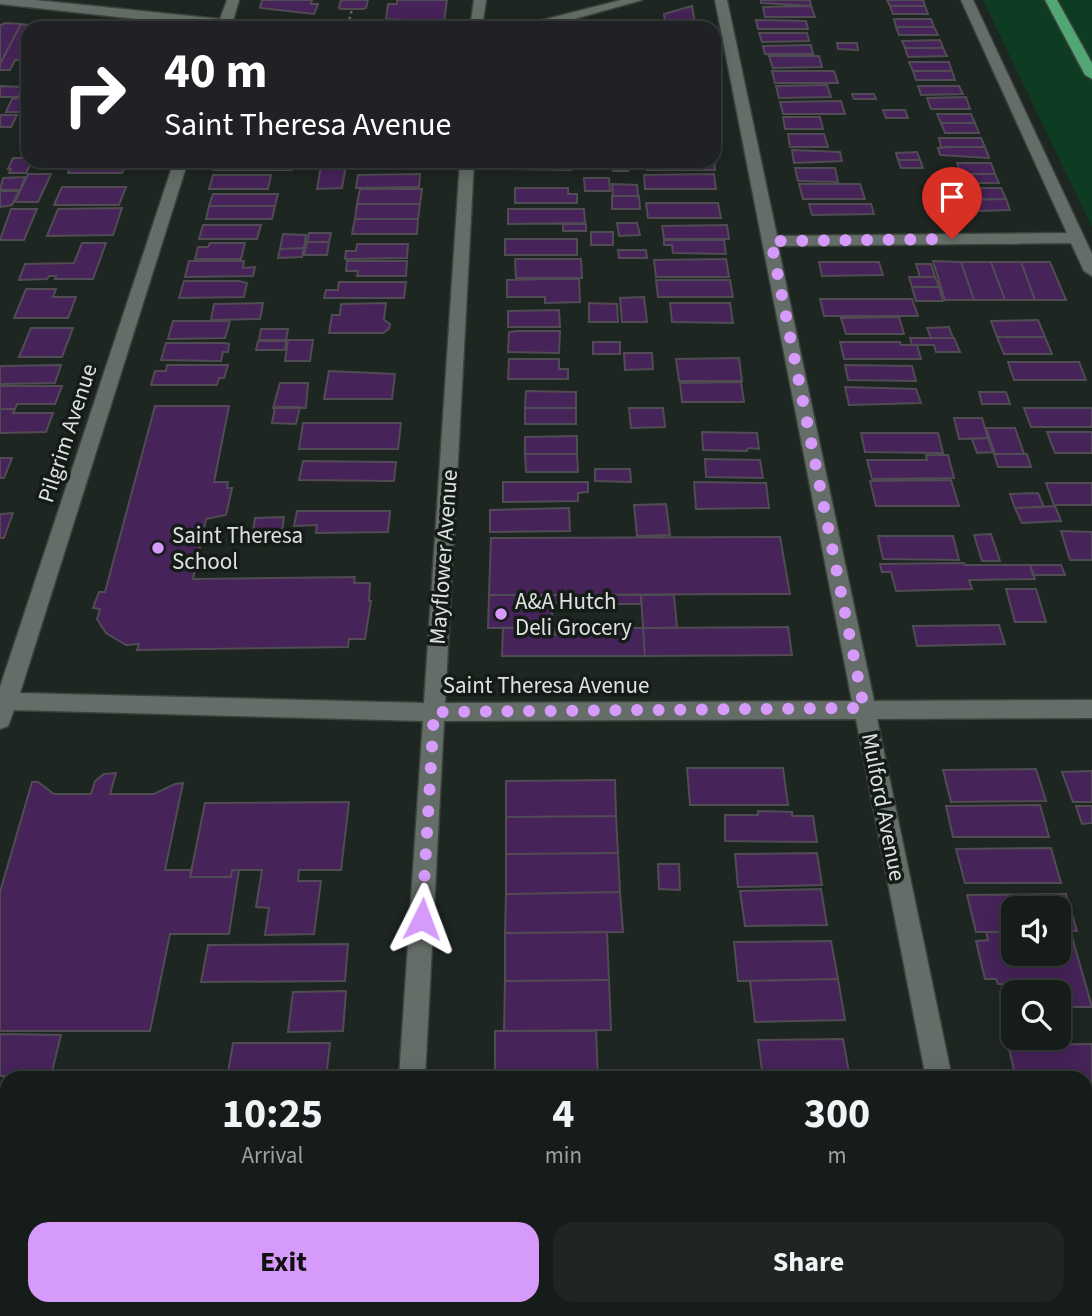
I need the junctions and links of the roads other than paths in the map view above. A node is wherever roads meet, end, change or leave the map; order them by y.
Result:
1 (0, 0) edge
2 (233, 0) edge
3 (480, 0) edge
4 (636, 0) edge
5 (721, 0) edge
6 (967, 0) edge
7 (1051, 0) edge
8 (182, 21) edge
9 (227, 21) edge
10 (477, 21) edge
11 (554, 21) edge
12 (1092, 75) edge
13 (179, 168) edge
14 (467, 168) edge
15 (1077, 238) junction
16 (771, 241) junction
17 (1092, 271) edge
18 (2, 707) edge
19 (864, 708) junction
20 (1092, 709) edge
21 (434, 712) junction
22 (412, 1071) edge
23 (938, 1071) edge

1 - 8 street
2 - 9 street
3 - 10 street
4 - 11 street
5 - 16 street, Mulford Avenue
6 - 15 street
7 - 12 highway
13 - 18 street, Pilgrim Avenue
14 - 21 street, Mayflower Avenue
15 - 16 street
15 - 17 street
16 - 19 street, Mulford Avenue
18 - 21 street, Saint Theresa Avenue
19 - 20 street, Saint Theresa Avenue
19 - 21 street, Saint Theresa Avenue
19 - 23 street, Mulford Avenue
21 - 22 street, Mayflower Avenue

